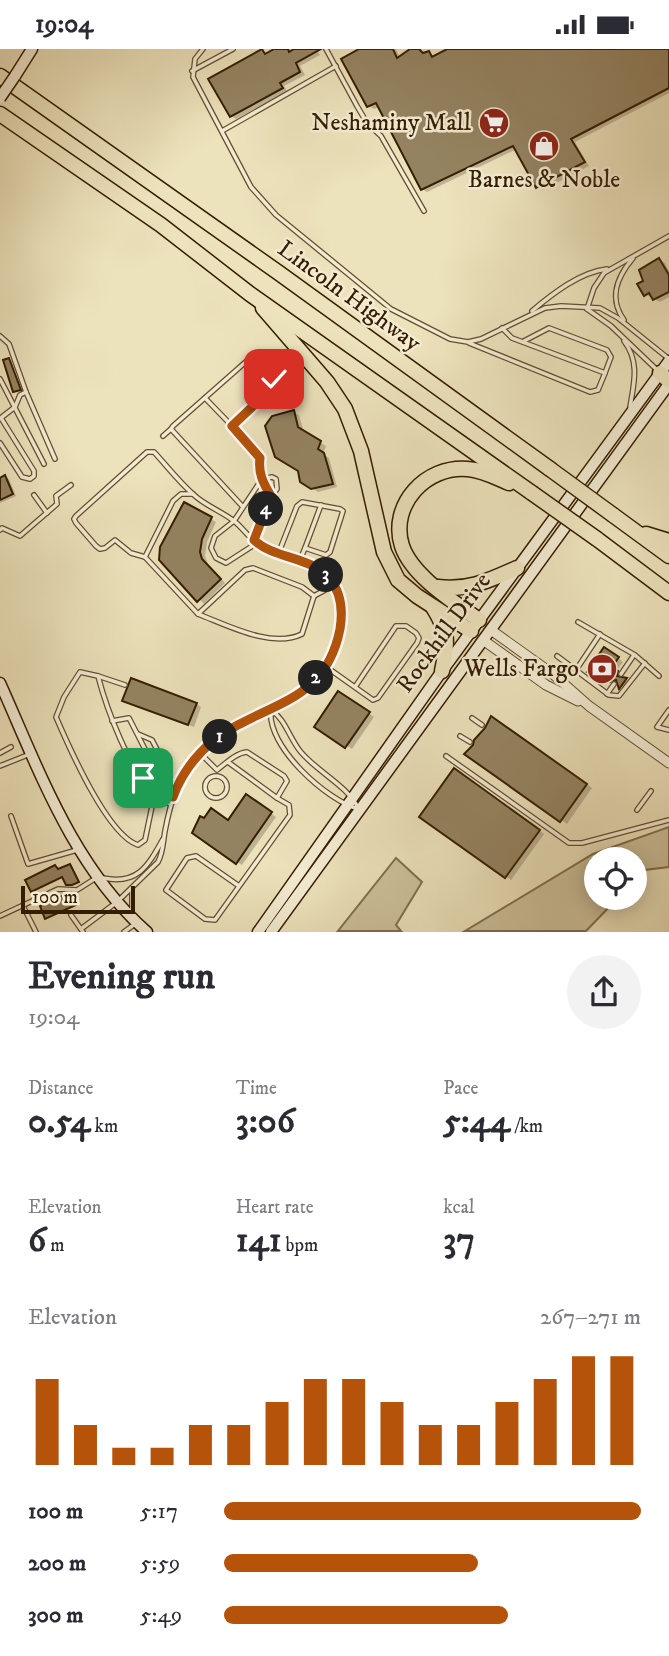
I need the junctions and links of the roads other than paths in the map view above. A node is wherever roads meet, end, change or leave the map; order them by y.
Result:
1 (32, 49) edge
2 (203, 49) edge
3 (233, 49) edge
4 (326, 49) edge
5 (336, 66) junction
6 (192, 71) junction
7 (7, 76) edge
8 (0, 98) edge
9 (0, 114) edge
10 (222, 131) junction
11 (424, 211) dead end
12 (668, 238) edge
13 (635, 254) junction
14 (608, 269) junction
15 (250, 294) junction
16 (587, 309) junction
17 (528, 315) junction
18 (627, 325) junction
19 (611, 326) junction
20 (502, 328) junction
21 (0, 336) edge
22 (468, 342) junction
23 (522, 342) junction
24 (667, 372) edge
25 (606, 373) junction
26 (0, 379) edge
27 (26, 392) junction
28 (205, 398) junction
29 (15, 407) junction
30 (629, 414) junction
31 (1, 418) edge
32 (232, 426) junction
33 (172, 429) junction
34 (163, 436) dead end
35 (0, 443) edge
36 (55, 459) dead end
37 (44, 464) dead end
38 (262, 479) junction
39 (71, 485) dead end
40 (532, 493) junction
41 (192, 494) junction
42 (34, 495) dead end
43 (271, 496) junction
44 (321, 505) junction
45 (243, 507) junction
46 (47, 513) junction
47 (234, 521) junction
48 (626, 524) junction
49 (0, 530) edge
50 (255, 541) junction
51 (669, 541) edge
52 (304, 548) junction
53 (279, 552) junction
54 (669, 556) edge
55 (145, 557) junction
56 (300, 561) junction
57 (517, 568) junction
58 (334, 585) junction
59 (436, 587) junction
60 (669, 593) edge
61 (314, 596) junction
62 (432, 606) junction
63 (198, 614) junction
64 (578, 622) dead end
65 (481, 630) junction
66 (600, 634) junction
67 (635, 655) junction
68 (557, 656) dead end
69 (645, 663) junction
70 (325, 666) junction
71 (576, 670) junction
72 (442, 671) junction
73 (621, 674) dead end
74 (98, 675) junction
75 (659, 676) dead end
76 (0, 683) edge
77 (614, 684) dead end
78 (125, 685) dead end
79 (355, 687) junction
80 (607, 694) junction
81 (271, 710) junction
82 (669, 710) edge
83 (472, 718) dead end
84 (112, 721) junction
85 (482, 725) dead end
86 (669, 730) edge
87 (138, 734) junction
88 (460, 736) dead end
89 (470, 742) dead end
90 (10, 747) dead end
91 (32, 753) junction
92 (200, 753) junction
93 (0, 754) edge
94 (446, 756) dead end
95 (228, 762) junction
96 (669, 764) edge
97 (2, 765) edge
98 (163, 770) junction
99 (217, 770) junction
100 (214, 777) junction
101 (651, 791) dead end
102 (155, 792) junction
103 (173, 797) junction
104 (277, 798) junction
105 (154, 799) junction
106 (349, 801) junction
107 (170, 804) junction
108 (359, 809) junction
109 (637, 810) dead end
110 (11, 816) dead end
111 (669, 820) edge
112 (164, 837) junction
113 (79, 849) junction
114 (97, 877) junction
115 (239, 886) junction
116 (132, 889) junction
117 (117, 902) junction
118 (23, 906) junction
119 (71, 915) dead end
120 (0, 916) edge
121 (137, 922) junction
122 (82, 930) edge
123 (36, 932) edge
124 (124, 932) edge
125 (147, 932) edge
126 (258, 932) edge
127 (271, 932) edge

1 - 7 main road
2 - 6 lane
3 - 6 lane
4 - 5 lane
5 - 10 lane
5 - 11 lane
6 - 10 lane
7 - 8 main road, bridge
7 - 48 highway, Lincoln Highway, bridge
9 - 15 highway
10 - 22 lane
12 - 13 lane
13 - 14 lane
13 - 18 lane
14 - 16 lane
14 - 17 lane
15 - 40 highway
15 - 62 highway
16 - 17 lane
16 - 18 lane
16 - 19 lane
17 - 20 lane
18 - 24 lane
19 - 24 lane
19 - 30 lane
20 - 22 lane
20 - 23 lane
21 - 27 lane
22 - 25 lane
23 - 25 lane
23 - 25 lane
24 - 30 main road, Rockhill Drive
24 - 65 main road, Rockhill Drive
26 - 29 lane
27 - 29 lane
27 - 36 lane
28 - 32 lane
28 - 32 lane
28 - 33 lane
29 - 31 lane
29 - 37 lane
30 - 57 main road, Rockhill Drive
31 - 35 lane
32 - 38 lane
33 - 34 lane
33 - 45 lane
38 - 43 lane
38 - 43 lane
38 - 45 lane
39 - 46 lane
40 - 59 highway
40 - 60 highway, bridge
41 - 47 lane
41 - 55 lane
41 - 55 lane
42 - 46 lane
43 - 50 lane
44 - 52 lane
44 - 52 lane
44 - 53 lane
45 - 47 lane
46 - 49 lane
47 - 50 lane
47 - 50 lane
48 - 51 highway
48 - 54 highway, Lincoln Highway
50 - 53 lane
52 - 56 lane
53 - 56 lane
55 - 63 lane
56 - 58 lane
57 - 59 highway
57 - 65 main road, Rockhill Drive
58 - 61 lane
58 - 70 lane
59 - 65 highway
61 - 63 lane
61 - 63 lane
62 - 65 highway
62 - 72 highway
64 - 66 lane
65 - 72 main road, Rockhill Drive
65 - 96 street
65 - 108 main road, Rockhill Drive
66 - 67 lane
66 - 71 lane
67 - 69 lane
67 - 73 lane
68 - 71 lane
69 - 75 lane
69 - 80 lane
70 - 79 lane
70 - 81 lane
71 - 80 lane
72 - 106 main road, Rockhill Drive
74 - 78 lane
74 - 84 lane
74 - 105 lane
76 - 91 main road
77 - 80 lane
79 - 79 lane
81 - 92 lane
81 - 106 lane
81 - 106 lane
82 - 86 lane
83 - 85 lane
84 - 87 lane
84 - 102 lane
87 - 98 lane
87 - 98 lane
88 - 89 lane
90 - 93 lane
91 - 97 lane
91 - 113 main road
92 - 99 lane
92 - 103 lane
93 - 97 lane
94 - 111 lane
95 - 99 lane
95 - 104 lane
95 - 104 lane
98 - 102 lane
99 - 100 lane
100 - 100 lane
101 - 109 lane
102 - 103 lane
102 - 105 lane
103 - 107 lane
104 - 115 lane
105 - 107 lane
106 - 108 lane
106 - 108 lane
106 - 126 main road, Rockhill Drive
107 - 112 lane
108 - 127 main road, Rockhill Drive
110 - 113 lane
112 - 114 lane
112 - 116 lane
113 - 114 main road
114 - 117 main road
114 - 118 lane
115 - 115 lane
116 - 117 lane
116 - 121 lane
117 - 121 main road
117 - 122 lane
118 - 120 lane
118 - 123 lane
119 - 122 lane
121 - 124 lane
121 - 125 main road

